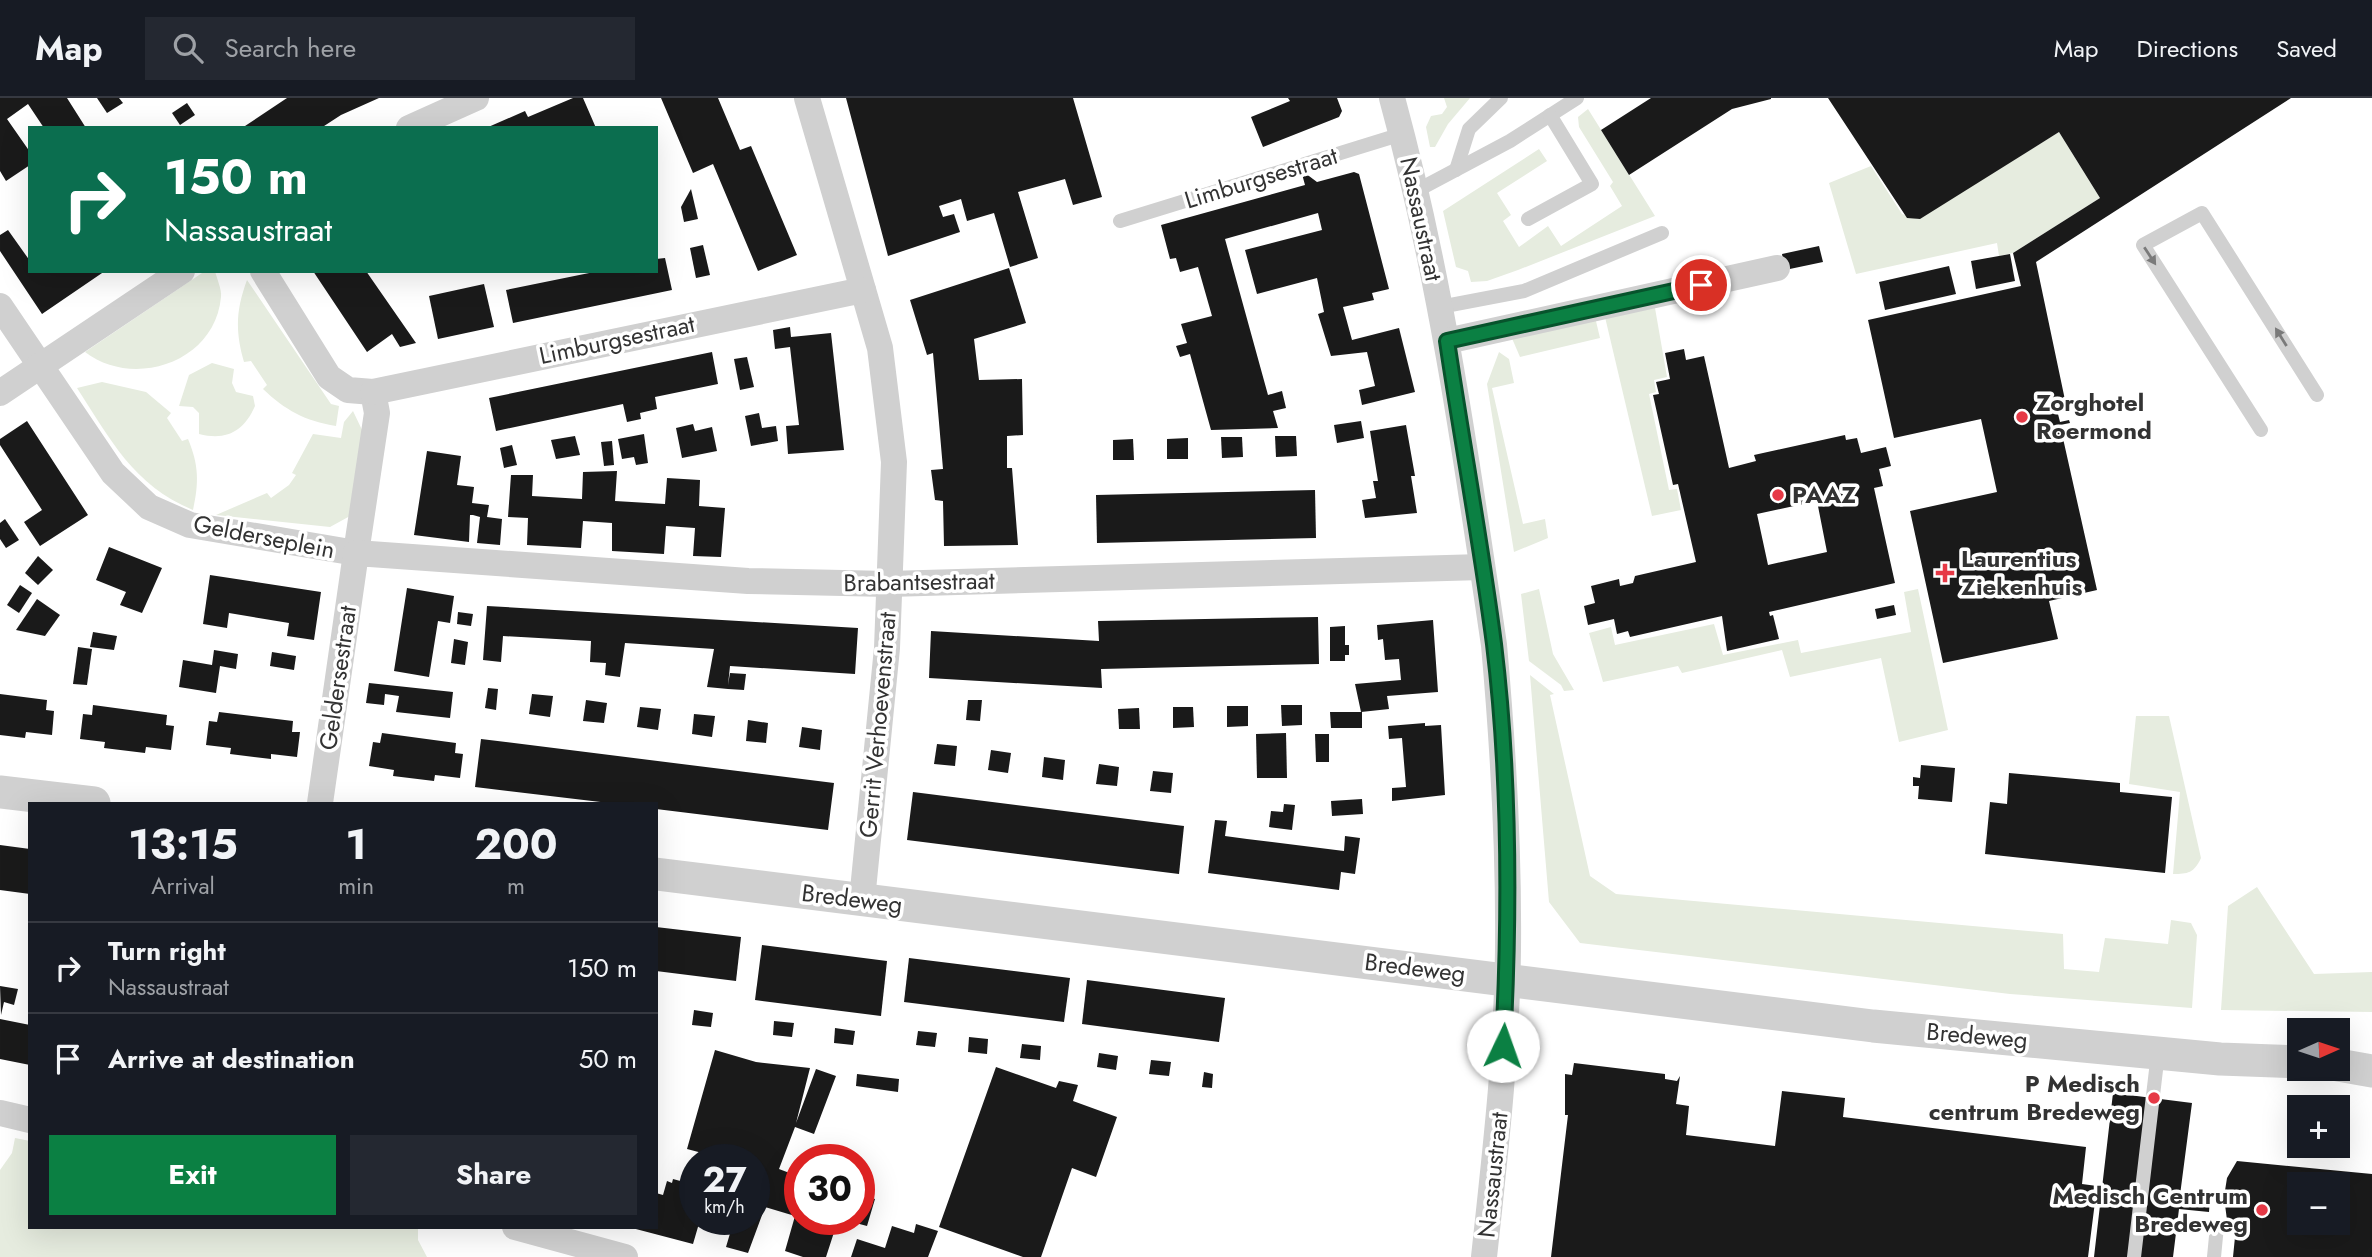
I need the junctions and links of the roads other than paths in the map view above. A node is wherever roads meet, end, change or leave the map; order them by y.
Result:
1 (476, 98) edge
2 (807, 98) edge
3 (1392, 98) edge
4 (1501, 98) edge
5 (1577, 98) edge
6 (1550, 116) junction
7 (414, 126) edge
8 (1402, 134) junction
9 (1456, 170) junction
10 (1416, 191) junction
11 (1528, 219) dead end
12 (1120, 221) dead end
13 (1662, 233) dead end
14 (1777, 268) dead end
15 (179, 273) edge
16 (264, 273) edge
17 (863, 290) junction
18 (0, 306) edge
19 (1440, 307) junction
20 (1447, 341) junction
21 (38, 365) junction
22 (373, 391) junction
23 (0, 393) edge
24 (2317, 395) dead end
25 (2261, 430) dead end
26 (356, 554) junction
27 (1482, 567) junction
28 (889, 584) junction
29 (0, 792) edge
30 (85, 802) edge
31 (320, 802) edge
32 (658, 874) edge
33 (862, 900) junction
34 (1507, 979) junction
35 (2158, 1053) junction
36 (2372, 1060) edge
37 (2287, 1061) edge
38 (2350, 1063) edge
39 (2350, 1066) edge
40 (2372, 1071) edge
41 (0, 1114) edge
42 (28, 1120) edge
43 (2217, 1226) dead end
44 (521, 1229) edge
45 (625, 1257) edge
46 (1484, 1257) edge
47 (2134, 1257) edge
48 (2214, 1257) edge

1 - 7 street
2 - 17 street, Gerrit Verhoevenstraat
3 - 8 street, Nassaustraat
4 - 9 lane
5 - 6 lane
6 - 9 lane
6 - 11 lane
8 - 10 street, Nassaustraat
8 - 12 lane, Limburgsestraat
9 - 10 lane
10 - 19 street, Nassaustraat
13 - 19 lane
14 - 20 street
15 - 21 street
16 - 22 street
17 - 22 street, Limburgsestraat
17 - 28 street, Gerrit Verhoevenstraat
18 - 21 street, Gelderseplein
19 - 20 street, Nassaustraat
20 - 27 street, Nassaustraat
21 - 23 street
21 - 26 street, Gelderseplein
22 - 26 street, Gelderseplein
24 -> 25 lane
26 - 28 street, Brabantsestraat
26 - 31 street, Geldersestraat
27 - 28 street, Brabantsestraat
27 - 34 street, Nassaustraat
28 - 33 street, Gerrit Verhoevenstraat
29 - 30 street
32 - 33 street, Bredeweg
33 - 34 street, Bredeweg
34 - 35 street, Bredeweg
34 - 46 street, Nassaustraat
35 - 37 street, Bredeweg
35 - 47 lane
36 - 38 street
39 - 40 street
41 - 42 street
43 - 48 lane
44 - 45 street

